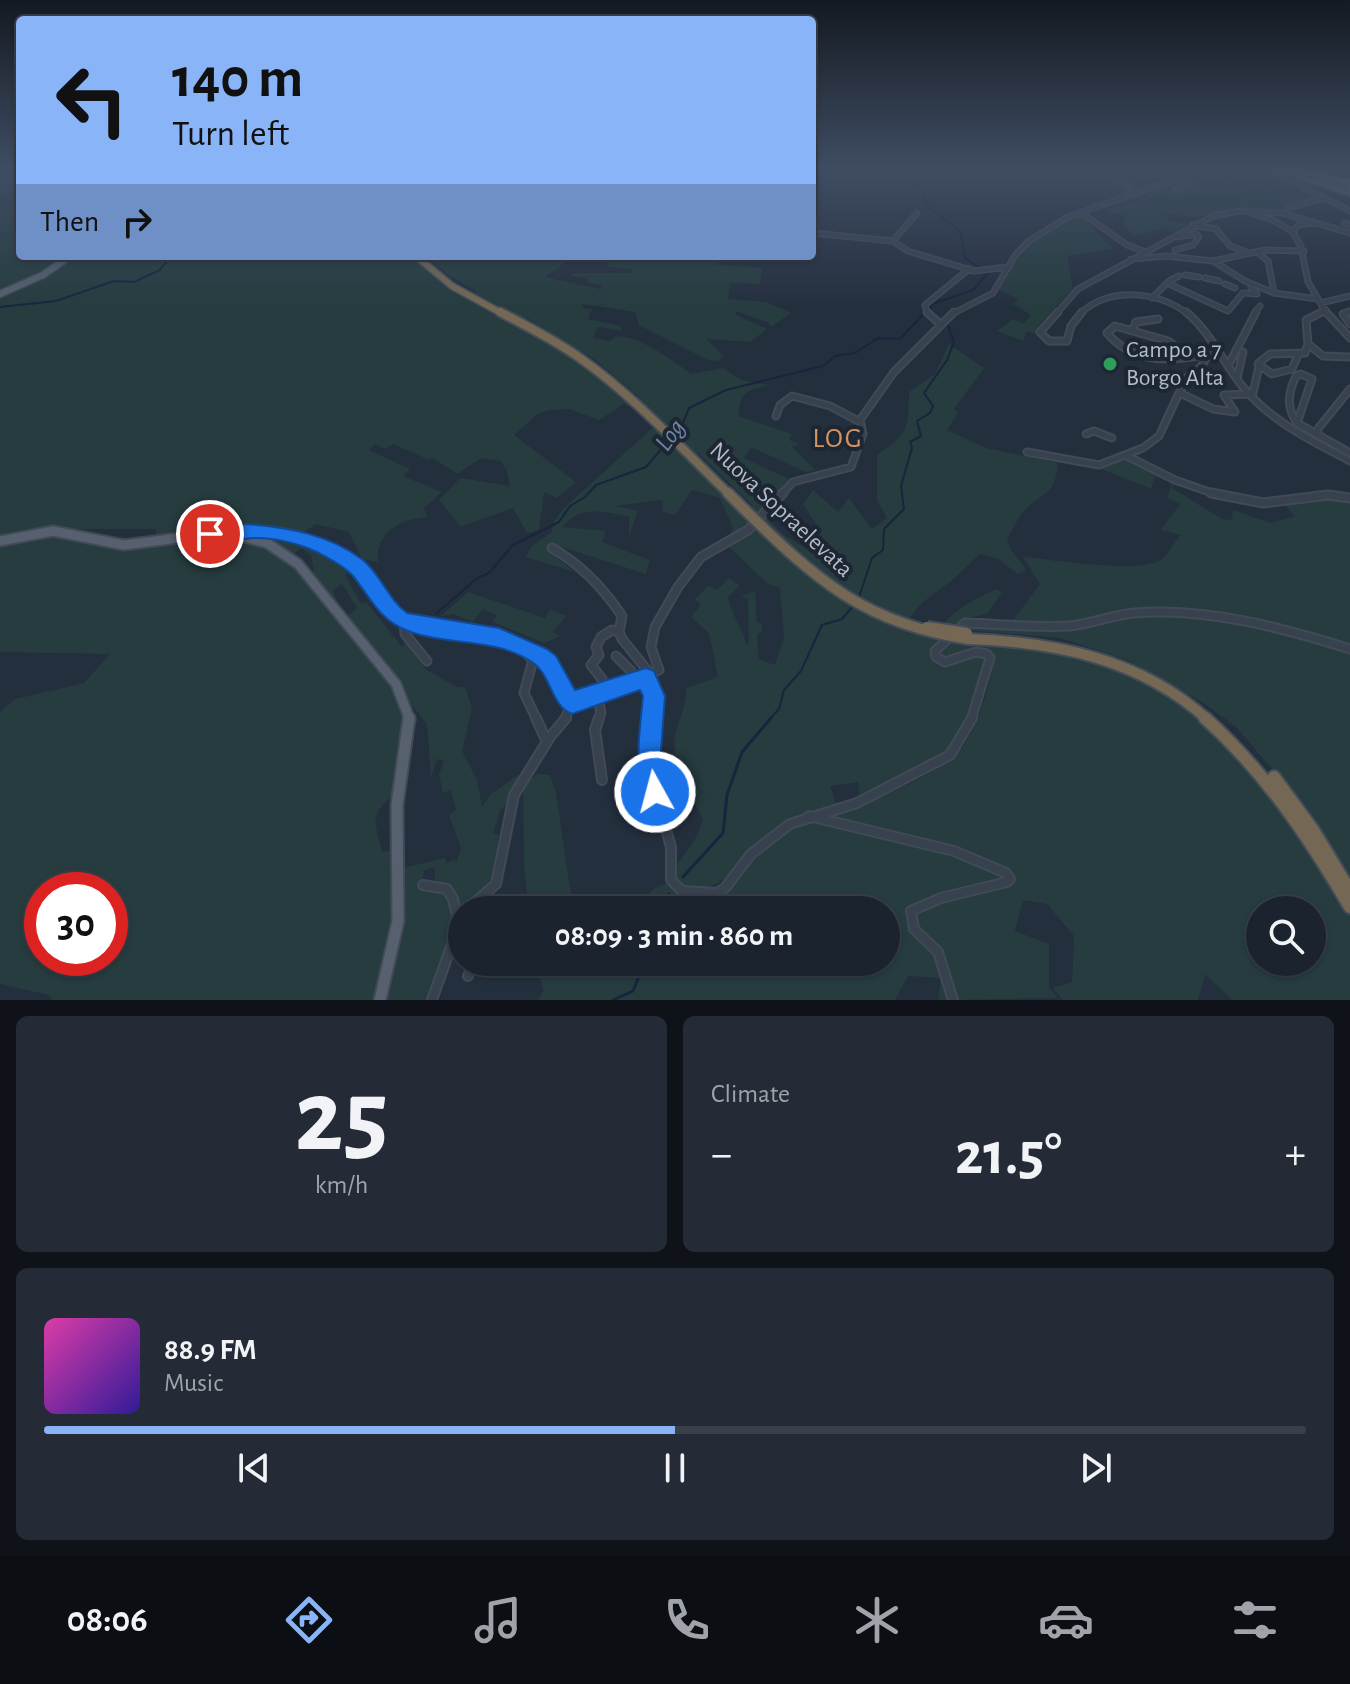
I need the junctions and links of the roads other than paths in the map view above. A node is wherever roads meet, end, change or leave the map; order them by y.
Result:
1 (916, 215) edge
2 (1074, 215) edge
3 (1086, 215) edge
4 (1220, 215) edge
5 (1253, 215) edge
6 (1289, 215) edge
7 (1323, 223) junction
8 (1193, 225) junction
9 (1293, 232) junction
10 (816, 233) edge
11 (1350, 233) edge
12 (1173, 236) junction
13 (893, 241) junction
14 (1175, 250) dead end
15 (1144, 251) junction
16 (1304, 251) junction
17 (1257, 252) junction
18 (1250, 253) junction
19 (1129, 259) junction
20 (64, 260) edge
21 (422, 260) edge
22 (1213, 261) junction
23 (1009, 267) junction
24 (969, 269) junction
25 (1236, 275) junction
26 (1167, 283) junction
27 (1240, 290) junction
28 (1274, 293) junction
29 (0, 294) edge
30 (1350, 296) edge
31 (1152, 298) junction
32 (1319, 301) junction
33 (1260, 306) dead end
34 (1326, 310) junction
35 (1350, 312) edge
36 (1317, 314) junction
37 (1332, 318) junction
38 (1158, 319) dead end
39 (1350, 324) edge
40 (941, 325) junction
41 (1340, 328) junction
42 (1133, 329) junction
43 (1350, 338) edge
44 (1308, 347) junction
45 (1217, 352) junction
46 (1243, 352) dead end
47 (1205, 356) junction
48 (1298, 357) junction
49 (1350, 357) edge
50 (1258, 364) junction
51 (1228, 366) junction
52 (1237, 378) junction
53 (1350, 389) edge
54 (1180, 393) junction
55 (1250, 395) junction
56 (776, 416) dead end
57 (860, 422) junction
58 (1297, 423) junction
59 (1086, 434) dead end
60 (1319, 435) junction
61 (1112, 438) dead end
62 (1027, 452) dead end
63 (1350, 453) edge
64 (1127, 456) junction
65 (1350, 461) edge
66 (1350, 498) edge
67 (236, 535) junction
68 (0, 541) edge
69 (552, 548) dead end
70 (404, 621) junction
71 (449, 630) junction
72 (619, 632) junction
73 (464, 636) dead end
74 (512, 641) junction
75 (1350, 649) edge
76 (631, 652) junction
77 (427, 661) dead end
78 (631, 671) dead end
79 (649, 677) junction
80 (600, 693) junction
81 (572, 704) junction
82 (547, 742) junction
83 (602, 780) dead end
84 (1286, 798) junction
85 (809, 816) junction
86 (423, 885) dead end
87 (1350, 891) edge
88 (453, 896) edge
89 (482, 896) edge
90 (1350, 907) edge
91 (448, 954) edge
92 (380, 1000) edge
93 (432, 1000) edge
94 (953, 1000) edge

1 - 13 street
2 - 23 street
3 - 15 street
4 - 8 street
5 - 9 street
6 - 7 street
7 - 9 street
7 - 11 street
8 - 12 street
8 - 18 street
9 - 16 street
10 - 13 street
12 - 14 street
12 - 15 street
13 - 24 street
15 - 19 street
16 - 17 street
16 - 32 street
17 - 18 street
17 - 28 street
18 - 22 street
19 - 22 street
19 - 31 street
20 - 29 main road
21 - 84 highway, Nuova Sopraelevata, bridge
22 - 25 street
23 - 24 street
23 - 40 street
24 - 40 street
25 - 27 street
25 - 28 street
26 - 27 street
26 - 27 street
26 - 31 street
28 - 32 street
30 - 32 street
31 - 45 street
32 - 34 street
33 - 51 street
34 - 36 street
34 - 37 street
35 - 39 street
36 - 37 street
36 - 44 street
37 - 41 street
38 - 42 street
39 - 41 street
40 - 57 street
41 - 43 street
42 - 47 street
42 - 47 street
44 - 48 street
44 - 49 street
45 - 47 street
45 - 51 street
46 - 52 street
47 - 54 street
48 - 50 street
48 - 50 street
50 - 55 street
51 - 52 street
52 - 55 street
53 - 60 street
54 - 55 street
54 - 64 street
55 - 65 street
56 - 57 street
57 - 79 street
58 - 58 street
58 - 60 street
59 - 61 street
60 - 63 street
62 - 64 street
64 - 66 street
67 - 68 main road
67 - 70 street
67 - 92 main road
69 - 72 street
70 - 71 street
70 - 77 street
71 - 73 street
71 - 74 street
72 - 76 street
72 - 80 street
74 - 81 street
74 - 82 street
75 - 85 street
76 - 78 street
76 - 79 street
79 - 80 street
79 - 85 street
80 - 81 street
80 - 83 street
81 - 82 street
82 - 89 street
84 - 87 highway, Nuova Sopraelevata
84 - 90 highway, Nuova Sopraelevata
85 - 94 street
86 - 88 street
91 - 93 street

